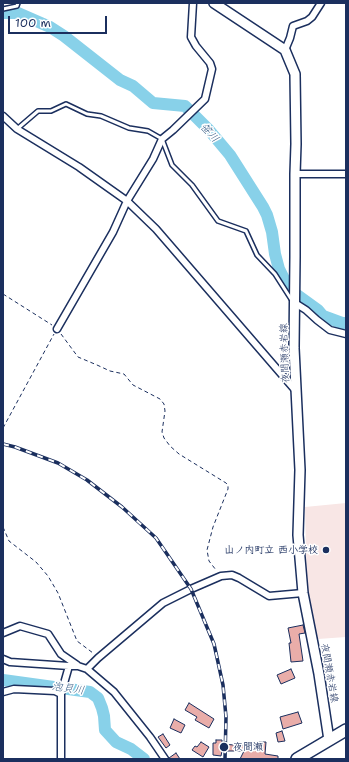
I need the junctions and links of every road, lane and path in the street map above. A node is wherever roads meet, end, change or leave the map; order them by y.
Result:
1 (18, 3) edge
2 (193, 3) edge
3 (214, 3) edge
4 (321, 3) edge
5 (3, 9) edge
6 (285, 50) junction
7 (3, 116) edge
8 (17, 129) junction
9 (162, 138) junction
10 (295, 174) junction
11 (346, 174) edge
12 (127, 201) junction
13 (3, 294) edge
14 (295, 301) junction
15 (57, 329) junction
16 (346, 334) edge
17 (297, 392) junction
18 (3, 428) edge
19 (3, 527) edge
20 (221, 576) junction
21 (302, 593) junction
22 (3, 633) edge
23 (98, 658) junction
24 (3, 659) edge
25 (69, 666) junction
26 (78, 666) junction
27 (87, 669) junction
28 (3, 692) edge
29 (62, 693) junction
30 (346, 730) edge
31 (329, 740) junction
32 (61, 759) edge
33 (165, 759) edge
34 (297, 759) edge

1 - 5 lane
2 - 9 street
3 - 6 main road
4 - 6 street
6 - 10 main road, 夜間瀬赤岩線
7 - 8 street
8 - 9 lane
8 - 12 street
9 - 12 street
9 - 14 lane
10 - 11 street
10 - 14 main road, 夜間瀬赤岩線
12 - 15 street
12 - 17 street
13 - 15 path
14 - 16 street
14 - 17 main road, 夜間瀬赤岩線
15 - 18 path
15 - 20 path
17 - 21 main road, 夜間瀬赤岩線
19 - 23 path
20 - 21 street
20 - 23 street
21 - 31 main road, 夜間瀬赤岩線
22 - 26 street
23 - 27 street
24 - 25 street
25 - 26 street
25 - 29 street
26 - 27 street
27 - 33 street
28 - 29 street
29 - 32 street
30 - 31 highway
31 - 34 highway

